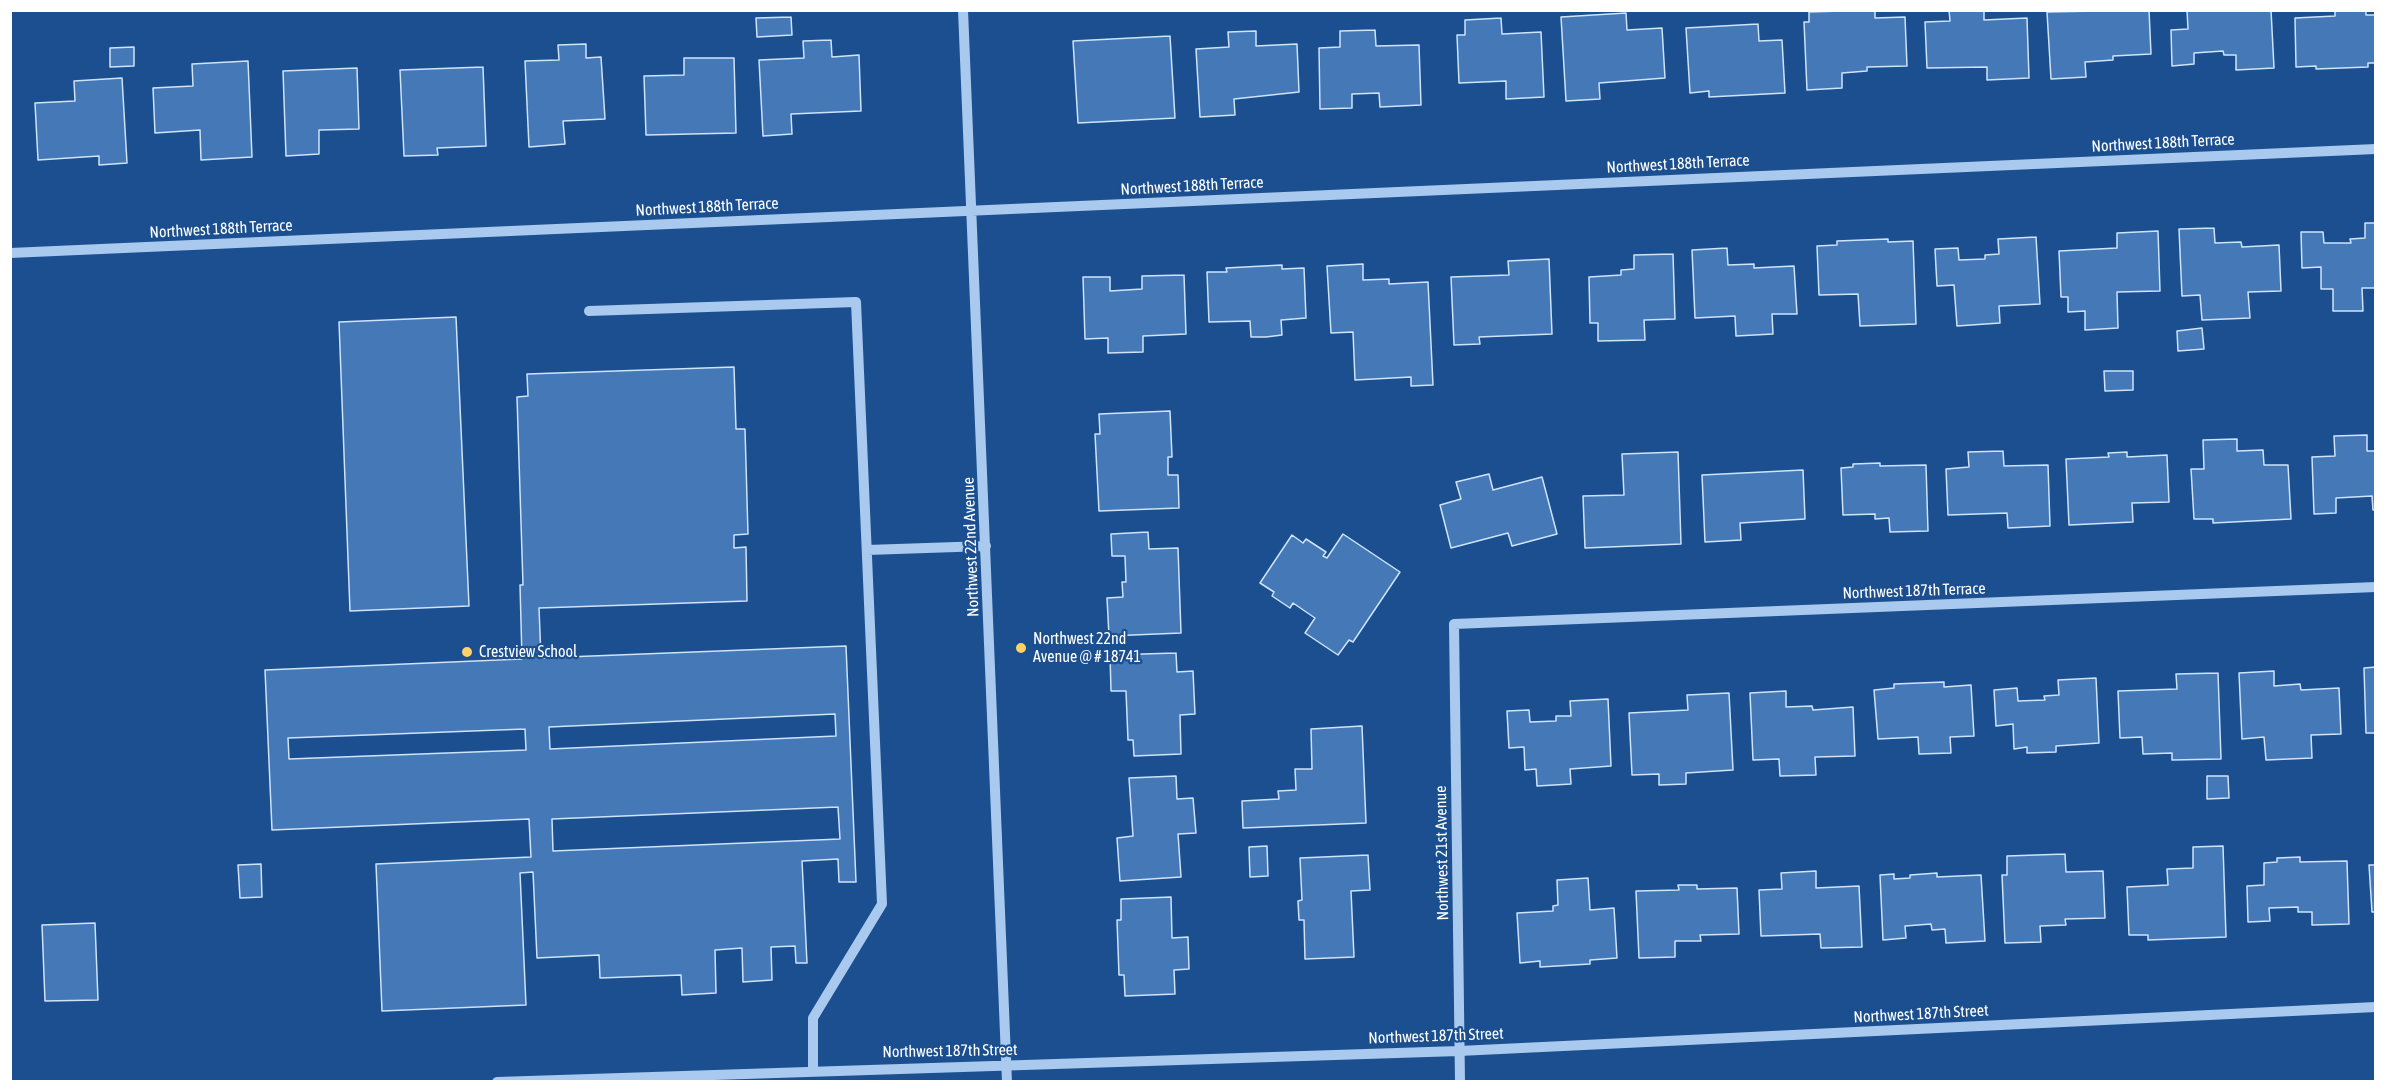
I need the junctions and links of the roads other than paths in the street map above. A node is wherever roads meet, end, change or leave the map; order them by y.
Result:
1 (963, 10) edge
2 (2376, 148) edge
3 (973, 210) junction
4 (10, 253) edge
5 (589, 311) dead end
6 (986, 546) junction
7 (867, 550) junction
8 (2376, 587) edge
9 (1455, 624) joint
10 (2376, 1007) edge
11 (1459, 1051) junction
12 (1006, 1065) junction
13 (813, 1070) junction
14 (549, 1081) edge
15 (497, 1082) edge
16 (1007, 1082) edge
17 (1460, 1082) edge

1 - 3 street, Northwest 22nd Avenue
2 - 3 street, Northwest 188th Terrace
3 - 4 street, Northwest 188th Terrace
3 - 6 street, Northwest 22nd Avenue
5 - 7 street
6 - 7 street
6 - 12 street, Northwest 22nd Avenue
7 - 13 street
8 - 9 street, Northwest 187th Terrace
9 - 11 street, Northwest 21st Avenue
10 - 11 street, Northwest 187th Street
11 - 12 street, Northwest 187th Street
11 - 17 street, Northwest 21st Avenue
12 - 13 street, Northwest 187th Street
12 - 16 street, Northwest 22nd Avenue
13 - 14 street, Northwest 187th Street
14 - 15 street, Northwest 187th Street

